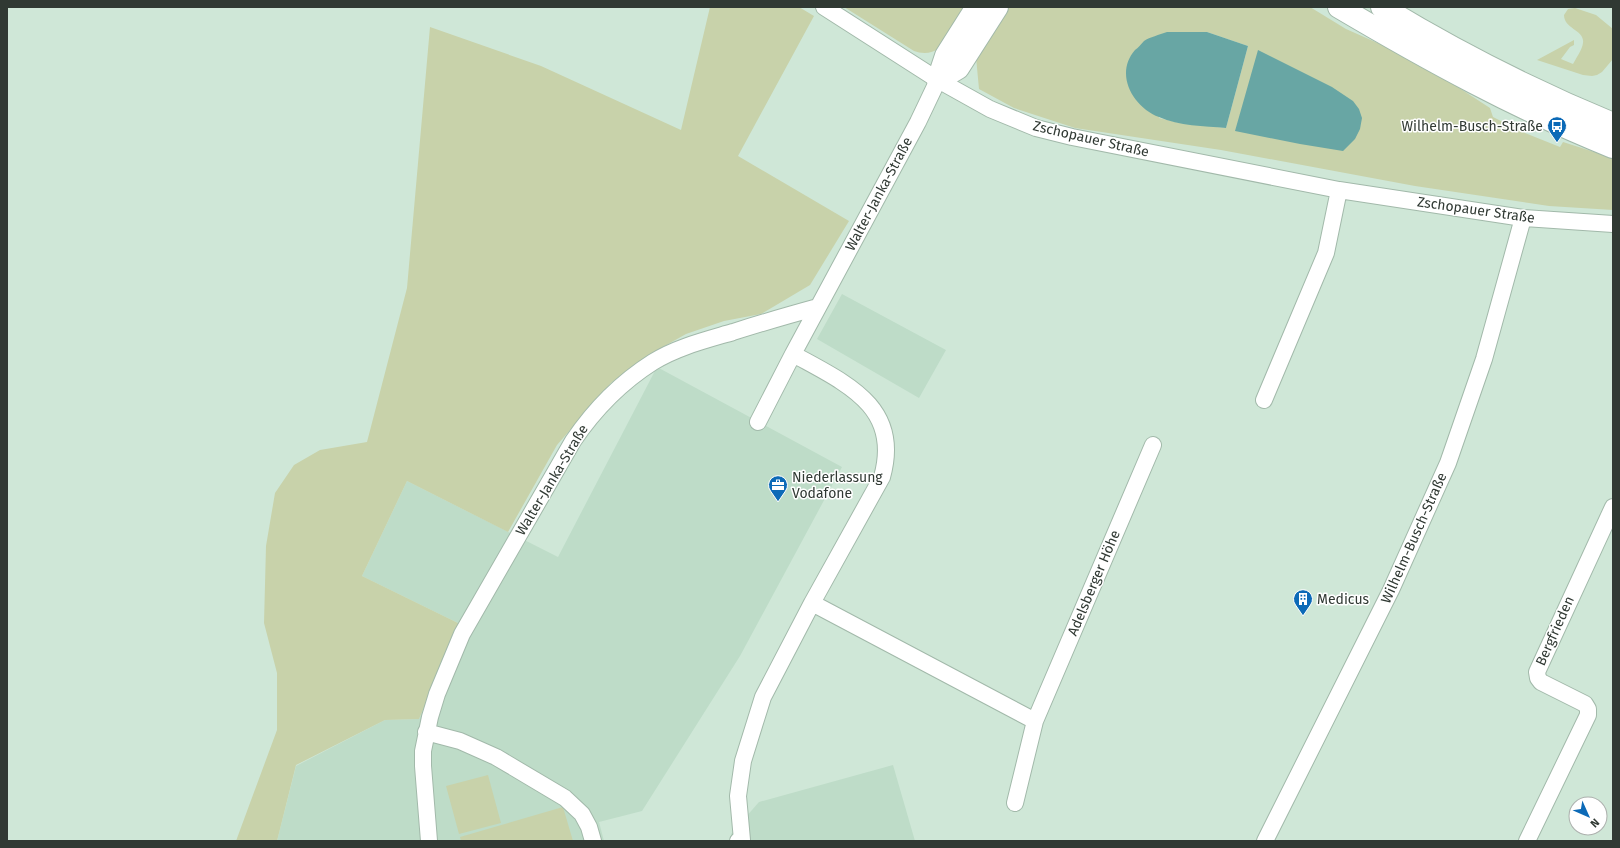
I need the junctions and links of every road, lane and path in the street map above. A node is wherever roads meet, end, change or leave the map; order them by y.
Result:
1 (824, 7) edge
2 (977, 7) edge
3 (997, 7) edge
4 (1339, 7) edge
5 (1382, 7) edge
6 (938, 80) junction
7 (1613, 124) edge
8 (1613, 147) edge
9 (1339, 190) junction
10 (1523, 218) junction
11 (1613, 224) edge
12 (818, 307) junction
13 (793, 354) junction
14 (1264, 400) dead end
15 (758, 422) dead end
16 (1153, 445) dead end
17 (1613, 507) edge
18 (812, 603) junction
19 (1035, 721) junction
20 (426, 732) junction
21 (1015, 803) dead end
22 (429, 841) edge
23 (593, 841) edge
24 (738, 841) edge
25 (1265, 841) edge
26 (1527, 841) edge

1 - 6 street, Zschopauer Straße
2 - 6 highway
3 - 6 highway
4 - 8 highway
5 - 7 highway
6 - 9 street, Zschopauer Straße
6 - 12 street, Walter-Janka-Straße
9 - 10 street, Zschopauer Straße
9 - 14 street
10 - 11 street, Zschopauer Straße
10 - 25 street, Wilhelm-Busch-Straße
12 - 13 street, Walter-Janka-Straße
12 - 20 street, Walter-Janka-Straße
13 - 15 street, Walter-Janka-Straße
13 - 18 street
16 - 19 street, Adelsberger Höhe
17 - 26 street, Bergfrieden
18 - 19 street
18 - 24 street
19 - 21 street, Adelsberger Höhe
20 - 22 street, Walter-Janka-Straße
20 - 23 street

